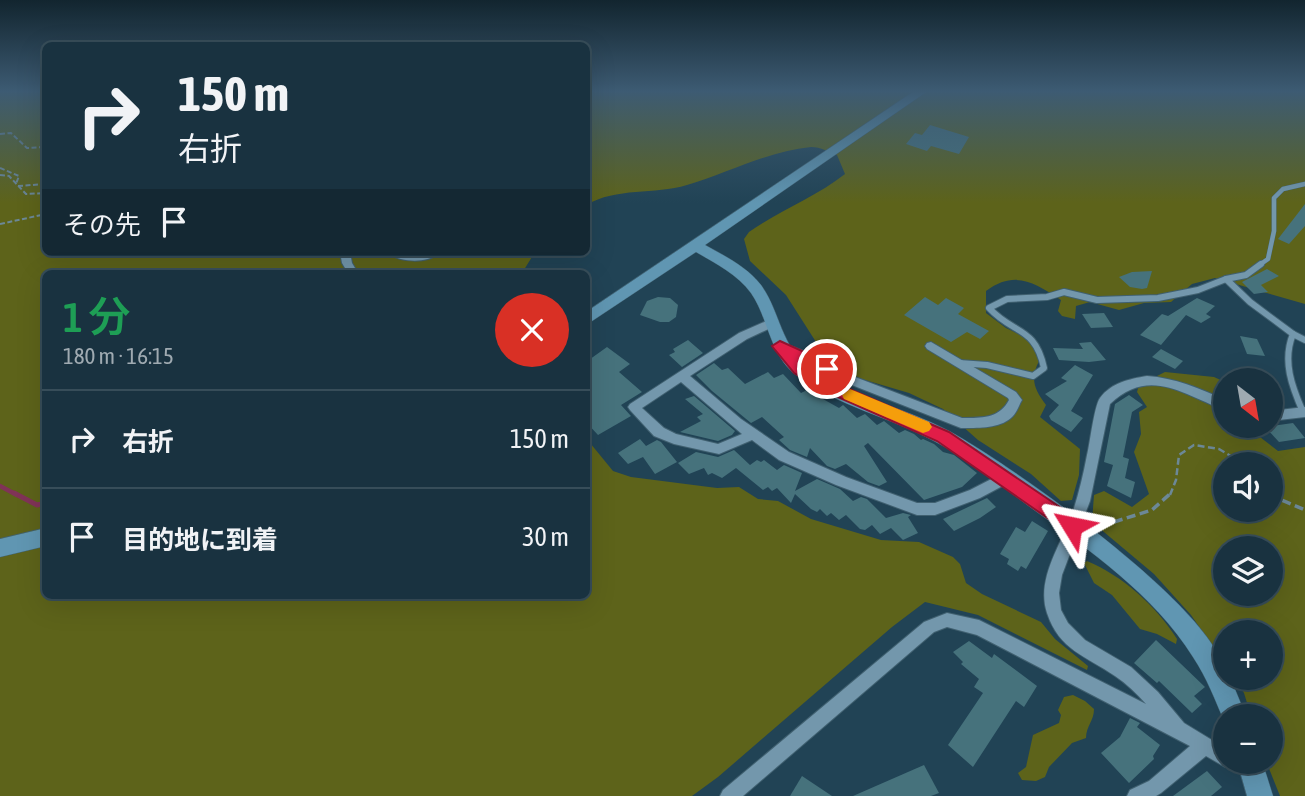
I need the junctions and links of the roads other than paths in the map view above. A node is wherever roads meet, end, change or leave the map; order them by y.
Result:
1 (865, 129) edge
2 (1305, 184) edge
3 (694, 245) junction
4 (402, 256) edge
5 (428, 256) edge
6 (1226, 279) junction
7 (590, 317) edge
8 (771, 323) junction
9 (1293, 334) junction
10 (1305, 340) edge
11 (780, 346) junction
12 (931, 346) dead end
13 (960, 363) junction
14 (681, 375) junction
15 (1213, 400) edge
16 (1304, 412) edge
17 (1283, 414) edge
18 (752, 435) junction
19 (1005, 478) junction
20 (1072, 526) junction
21 (42, 538) edge
22 (0, 548) edge
23 (1229, 704) edge
24 (1182, 731) junction
25 (1204, 746) junction
26 (1213, 751) edge
27 (729, 796) edge
28 (1136, 796) edge

1 - 3 street
2 - 6 lane
3 - 7 street
3 - 8 street
4 - 5 street
6 - 9 lane
6 - 13 lane
8 - 11 street
8 - 14 street
9 - 10 lane
9 - 16 lane
11 - 13 street
11 - 19 street
12 - 13 street
14 - 18 street
14 - 18 street
15 - 20 street
16 - 17 street
18 - 19 street
19 - 20 street
20 - 23 street
20 - 24 street
21 - 22 street
24 - 25 street
24 - 27 street
25 - 26 street
25 - 28 street

